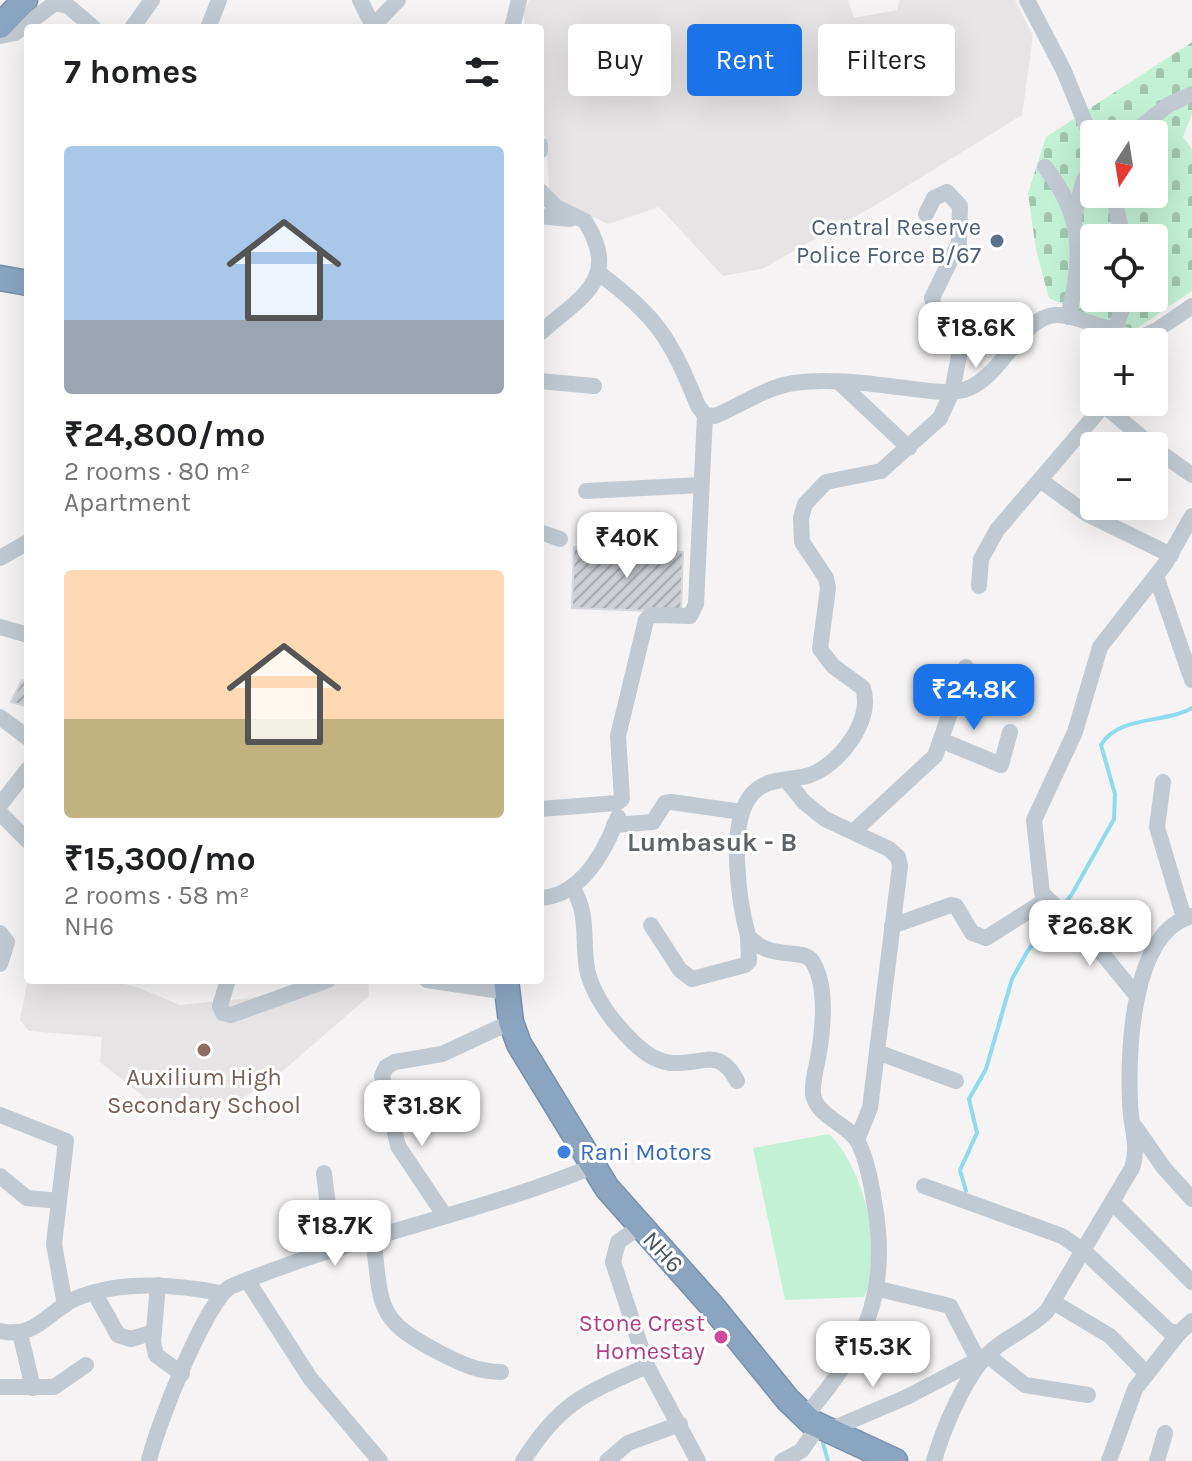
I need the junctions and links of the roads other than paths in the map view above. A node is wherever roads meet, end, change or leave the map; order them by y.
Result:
1 (25, 0) edge
2 (152, 0) edge
3 (219, 0) edge
4 (360, 0) edge
5 (398, 0) edge
6 (519, 0) edge
7 (1027, 0) edge
8 (27, 24) edge
9 (89, 24) edge
10 (135, 24) edge
11 (210, 24) edge
12 (372, 24) edge
13 (377, 24) edge
14 (513, 24) edge
15 (0, 26) edge
16 (24, 26) edge
17 (0, 36) edge
18 (1192, 94) edge
19 (1084, 120) edge
20 (1149, 120) edge
21 (1045, 167) dead end
22 (544, 195) edge
23 (1080, 195) edge
24 (926, 214) dead end
25 (544, 216) edge
26 (1074, 218) junction
27 (585, 221) junction
28 (600, 274) junction
29 (0, 278) edge
30 (24, 282) edge
31 (1192, 306) edge
32 (1068, 317) junction
33 (1098, 328) edge
34 (1160, 328) edge
35 (544, 329) edge
36 (544, 381) edge
37 (840, 383) junction
38 (594, 386) dead end
39 (952, 392) junction
40 (705, 415) junction
41 (1092, 416) edge
42 (1116, 416) edge
43 (1135, 432) edge
44 (909, 448) junction
45 (1168, 458) edge
46 (1192, 475) edge
47 (1040, 480) junction
48 (701, 485) junction
49 (586, 491) dead end
50 (1192, 516) edge
51 (544, 533) edge
52 (560, 539) dead end
53 (24, 544) edge
54 (1171, 555) junction
55 (0, 558) edge
56 (1156, 576) junction
57 (979, 586) dead end
58 (0, 627) edge
59 (24, 634) edge
60 (966, 667) dead end
61 (1192, 680) edge
62 (0, 717) edge
63 (1010, 732) dead end
64 (24, 735) edge
65 (943, 741) junction
66 (24, 774) edge
67 (786, 780) junction
68 (1163, 782) dead end
69 (617, 803) junction
70 (0, 805) edge
71 (544, 809) edge
72 (742, 812) junction
73 (0, 813) edge
74 (614, 825) junction
75 (854, 831) junction
76 (24, 837) edge
77 (572, 887) junction
78 (544, 898) edge
79 (1057, 906) junction
80 (1188, 917) edge
81 (651, 925) dead end
82 (892, 926) junction
83 (0, 933) edge
84 (748, 936) junction
85 (0, 964) edge
86 (227, 984) edge
87 (317, 984) edge
88 (480, 984) edge
89 (506, 986) edge
90 (1137, 996) junction
91 (511, 1022) junction
92 (877, 1052) junction
93 (737, 1081) dead end
94 (956, 1081) dead end
95 (0, 1115) edge
96 (1135, 1127) junction
97 (857, 1140) junction
98 (594, 1166) junction
99 (324, 1173) dead end
100 (0, 1176) edge
101 (924, 1186) dead end
102 (1192, 1199) edge
103 (59, 1201) junction
104 (1113, 1203) junction
105 (445, 1216) junction
106 (639, 1227) junction
107 (373, 1236) junction
108 (333, 1247) junction
109 (1085, 1252) junction
110 (247, 1280) junction
111 (1192, 1282) edge
112 (158, 1285) junction
113 (879, 1289) junction
114 (220, 1293) junction
115 (95, 1294) junction
116 (1053, 1302) junction
117 (65, 1305) junction
118 (1192, 1321) edge
119 (0, 1331) edge
120 (154, 1332) junction
121 (20, 1333) junction
122 (1179, 1333) junction
123 (982, 1358) junction
124 (86, 1365) dead end
125 (647, 1366) junction
126 (501, 1372) dead end
127 (182, 1374) junction
128 (1147, 1374) junction
129 (0, 1387) edge
130 (33, 1388) junction
131 (1088, 1395) dead end
132 (680, 1424) junction
133 (817, 1424) junction
134 (1165, 1433) dead end
135 (149, 1461) edge
136 (380, 1461) edge
137 (523, 1461) edge
138 (607, 1461) edge
139 (698, 1461) edge
140 (782, 1461) edge
141 (895, 1461) edge
142 (934, 1461) edge
143 (1109, 1461) edge
144 (1157, 1461) edge

1 - 15 highway
2 - 10 street
3 - 11 street
4 - 12 street
5 - 13 street
6 - 14 street
7 - 19 street
8 - 9 street
16 - 17 street
18 - 20 street
21 - 26 street
22 - 27 street
23 - 26 street
24 - 39 street
25 - 27 street
26 - 32 street
27 - 28 street
28 - 35 street
28 - 40 street
29 - 30 highway
31 - 34 street
32 - 33 street
32 - 39 street
36 - 38 street
37 - 39 street
37 - 40 street
37 - 44 street
39 - 44 street
40 - 48 street
41 - 47 street
42 - 43 street
44 - 67 street
45 - 46 street
47 - 54 street
47 - 57 street
48 - 49 street
48 - 69 street
50 - 54 street
51 - 52 street
53 - 55 street
54 - 56 street
56 - 61 street
56 - 79 street
58 - 59 street
60 - 65 street
62 - 64 street
63 - 65 street
65 - 75 street
66 - 70 street
67 - 72 street
67 - 75 street
68 - 80 street
69 - 71 street
69 - 74 street
72 - 74 street
72 - 84 street
73 - 76 street
74 - 77 street
75 - 82 street
77 - 78 street
77 - 93 street
79 - 82 street
79 - 90 street
80 - 90 street
81 - 84 street
82 - 92 street
83 - 85 street
84 - 97 street
86 - 87 street
88 - 89 street
89 - 91 highway, NH6 / NH6
90 - 96 street
91 - 98 highway, NH6 / NH6
91 - 105 street
92 - 94 street
92 - 97 street
95 - 103 street
96 - 102 street
96 - 104 street
97 - 113 street
98 - 105 street
98 - 106 highway, NH6 / NH6
99 - 108 street
100 - 103 street
101 - 109 street
103 - 117 street
104 - 109 street
104 - 111 street
105 - 107 street
106 - 125 street
106 - 133 highway, NH6 / NH6
107 - 108 street
107 - 126 street
108 - 110 street
109 - 116 street
109 - 122 street
110 - 114 street
110 - 136 street
112 - 114 street
112 - 115 street
112 - 120 street
113 - 123 street
113 - 133 street
114 - 127 street
115 - 117 street
115 - 120 street
116 - 123 street
116 - 128 street
117 - 121 street
118 - 122 street
119 - 121 street
120 - 127 street
121 - 130 street
122 - 128 street
123 - 131 street
123 - 133 street
123 - 142 street
124 - 130 street
125 - 132 street
125 - 137 street
127 - 135 street
128 - 143 street
129 - 130 street
132 - 138 street
132 - 139 street
133 - 140 street
133 - 141 highway, NH6 / NH6
134 - 144 street

